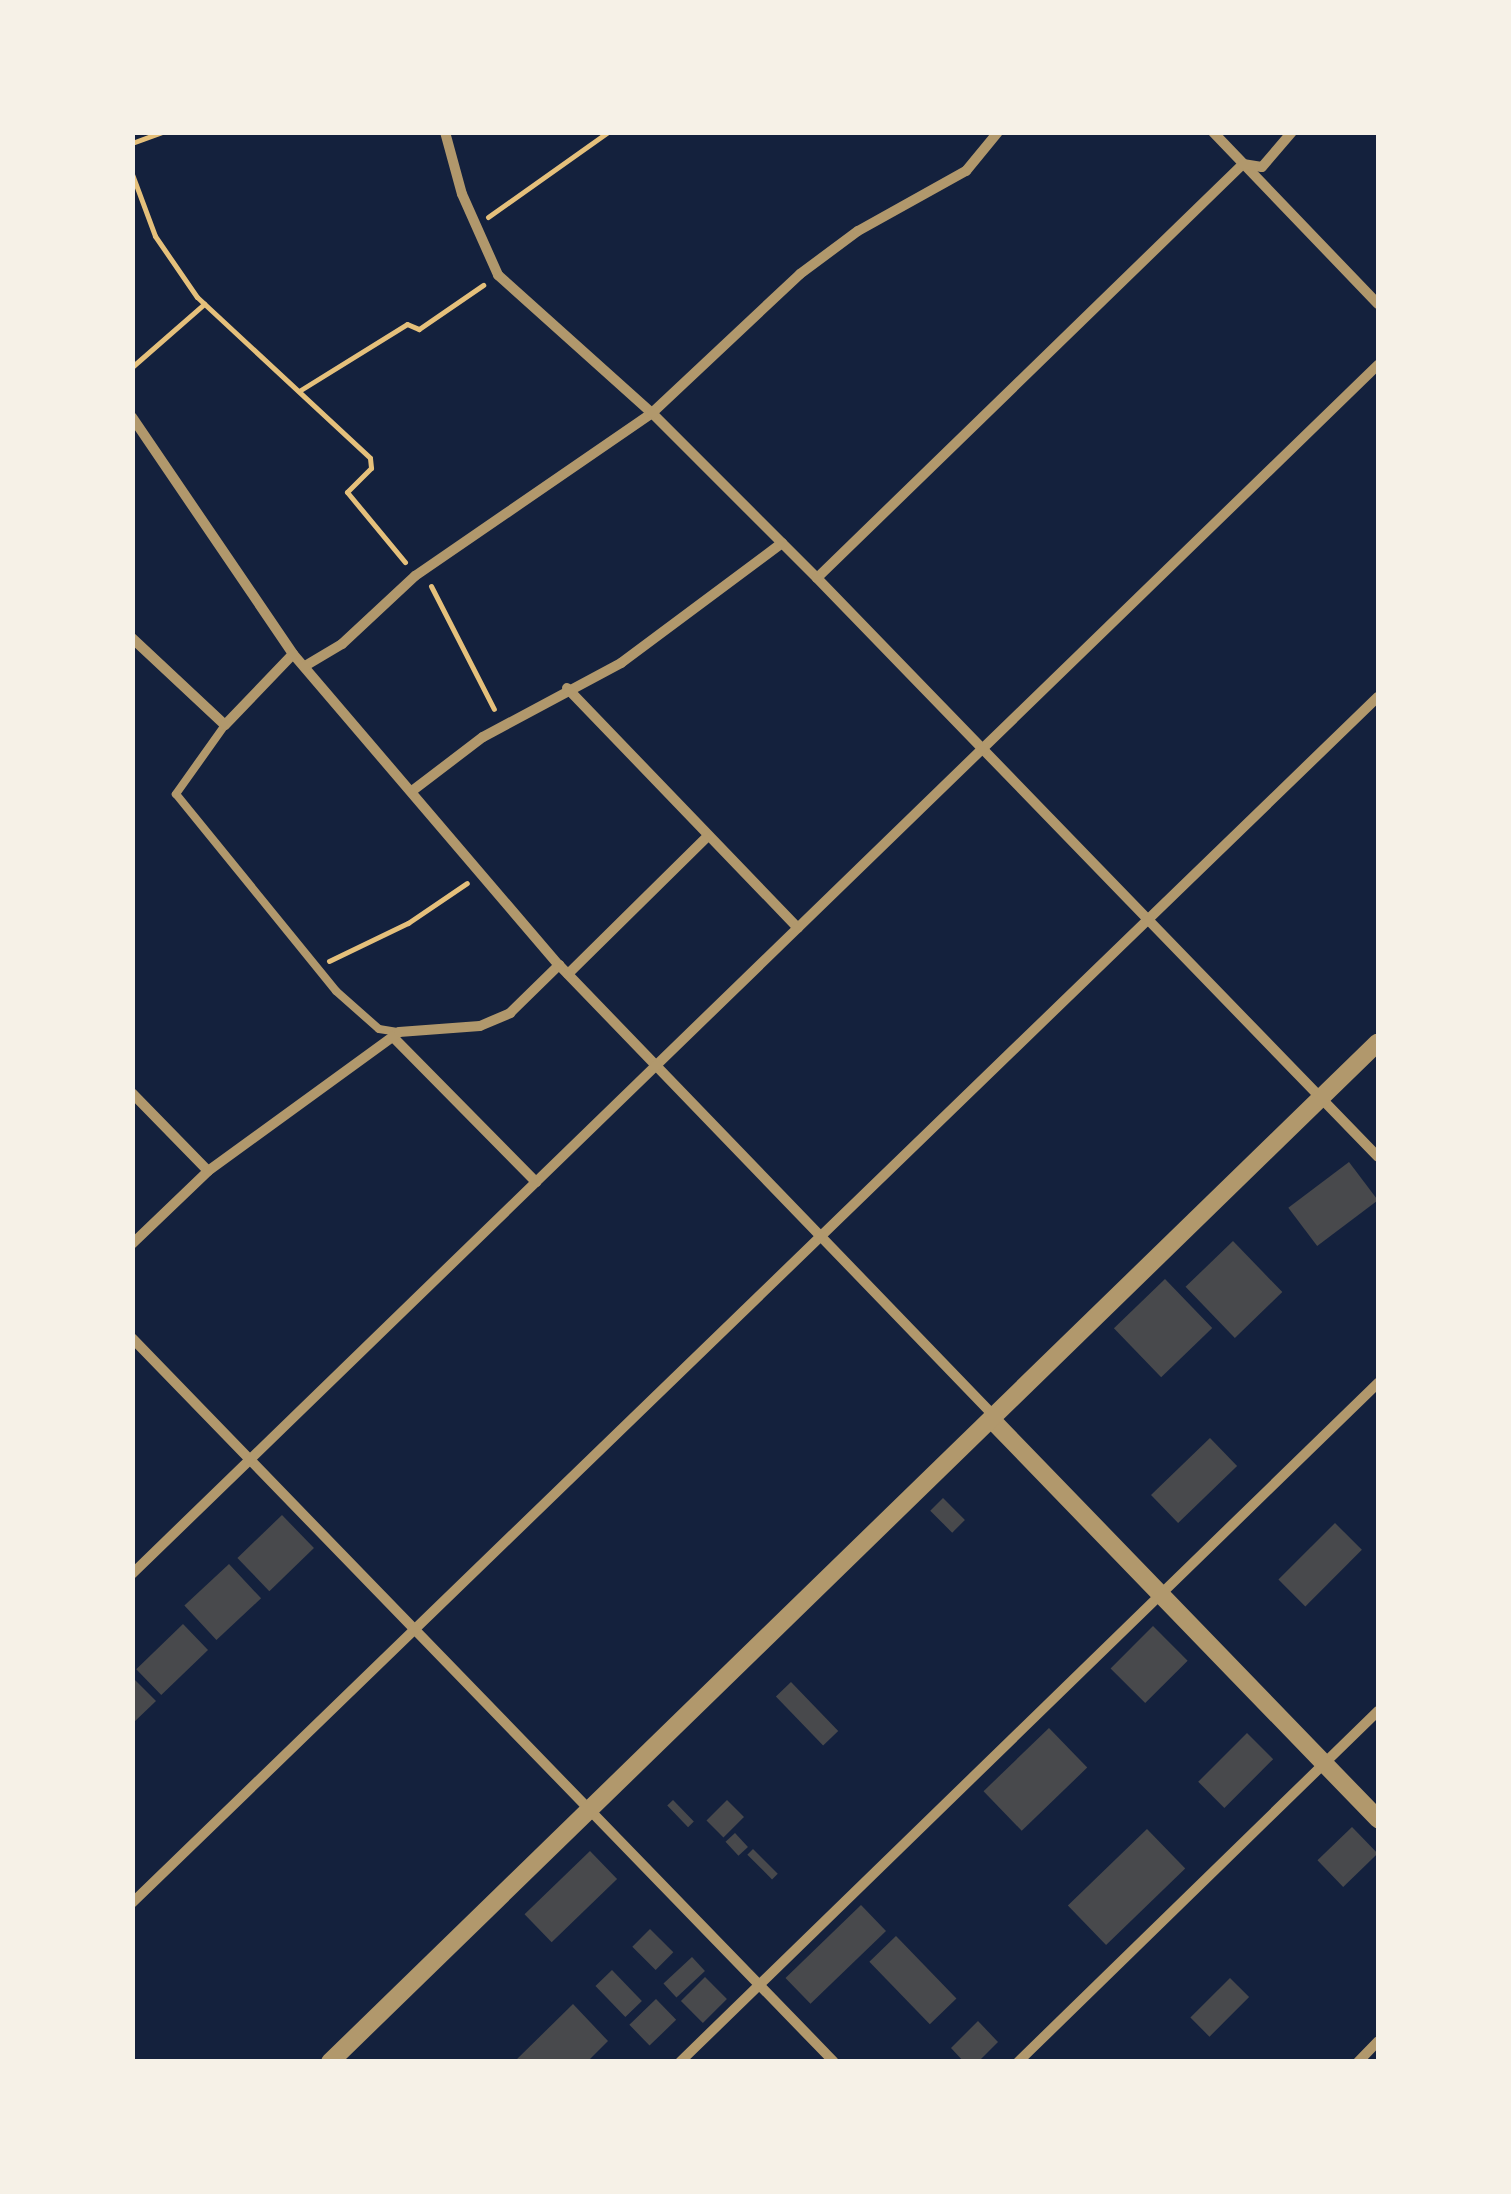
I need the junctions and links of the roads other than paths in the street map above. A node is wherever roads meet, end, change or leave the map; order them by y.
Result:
1 (445, 132) edge
2 (998, 132) edge
3 (1212, 132) edge
4 (1292, 132) edge
5 (1243, 164) junction
6 (1378, 304) edge
7 (1378, 364) edge
8 (652, 413) junction
9 (132, 416) edge
10 (782, 543) junction
11 (817, 578) junction
12 (132, 638) edge
13 (293, 654) junction
14 (305, 666) junction
15 (566, 688) junction
16 (1378, 696) edge
17 (225, 725) junction
18 (982, 748) junction
19 (412, 791) junction
20 (708, 836) junction
21 (1149, 919) junction
22 (798, 928) junction
23 (564, 969) junction
24 (396, 1035) junction
25 (1378, 1042) edge
26 (656, 1065) junction
27 (132, 1093) edge
28 (1321, 1098) junction
29 (1378, 1157) edge
30 (208, 1171) junction
31 (536, 1182) junction
32 (819, 1234) junction
33 (132, 1244) edge
34 (132, 1338) edge
35 (1378, 1382) edge
36 (992, 1418) junction
37 (250, 1460) junction
38 (132, 1574) edge
39 (1160, 1594) junction
40 (414, 1629) junction
41 (1378, 1711) edge
42 (1324, 1764) junction
43 (589, 1809) junction
44 (1378, 1819) edge
45 (132, 1903) edge
46 (759, 1985) junction
47 (1378, 2042) edge
48 (330, 2062) edge
49 (680, 2062) edge
50 (834, 2062) edge
51 (1018, 2062) edge
52 (1358, 2062) edge

1 - 8 street
2 - 8 street
3 - 5 street
4 - 5 street
5 - 6 street
5 - 11 street
7 - 18 street
8 - 10 street
8 - 14 street
9 - 13 street
10 - 11 street
10 - 15 street
11 - 18 street
12 - 17 street
13 - 14 street
13 - 17 street
14 - 19 street
15 - 19 street
15 - 20 street
16 - 21 street
17 - 24 lane
18 - 21 street
18 - 22 street
19 - 23 street
20 - 22 street
20 - 23 street
21 - 28 street
21 - 32 street
22 - 26 street
23 - 24 street
23 - 26 street
24 - 30 street
24 - 31 street
25 - 28 street
26 - 31 street
26 - 32 street
27 - 30 street
28 - 29 street
28 - 36 street
30 - 33 street
31 - 37 street
32 - 36 street
32 - 40 street
34 - 37 street
35 - 39 street
36 - 39 street
36 - 43 street
37 - 38 street
37 - 40 street
39 - 42 street
39 - 46 street
40 - 43 street
40 - 45 street
41 - 42 street
42 - 44 street
42 - 51 street
43 - 46 street
43 - 48 street
46 - 49 street
46 - 50 street
47 - 52 street

